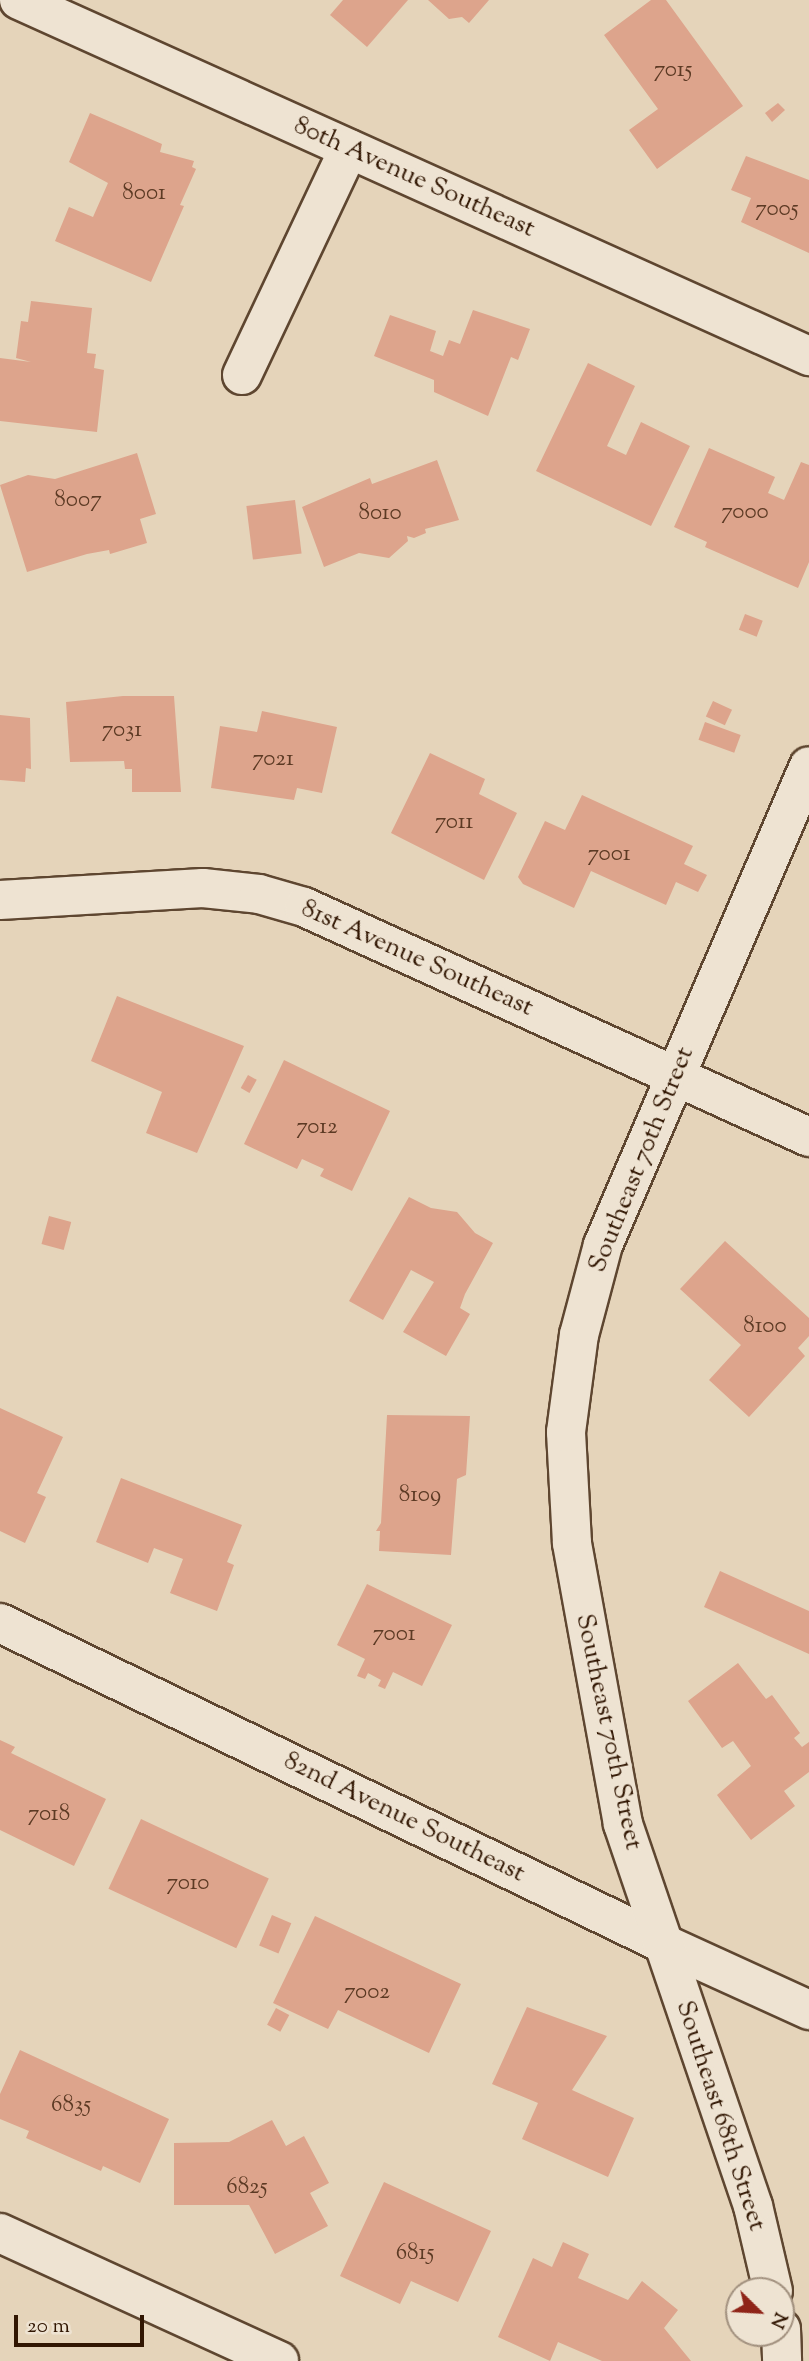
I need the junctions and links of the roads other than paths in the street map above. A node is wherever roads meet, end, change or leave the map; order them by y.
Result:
1 (19, 0) edge
2 (349, 149) junction
3 (809, 356) edge
4 (242, 375) dead end
5 (809, 766) edge
6 (0, 900) edge
7 (673, 1076) junction
8 (809, 1137) edge
9 (0, 1623) edge
10 (662, 1943) junction
11 (809, 2010) edge
12 (0, 2233) edge
13 (771, 2277) edge
14 (279, 2361) edge

1 - 2 street, 80th Avenue Southeast
2 - 3 street, 80th Avenue Southeast
2 - 4 street
5 - 7 street, Southeast 70th Street
6 - 7 street, 81st Avenue Southeast
7 - 8 street, 81st Avenue Southeast
7 - 10 street, Southeast 70th Street
9 - 10 street, 82nd Avenue Southeast
10 - 11 street, 82nd Avenue Southeast
10 - 13 street, Southeast 68th Street
12 - 14 street

